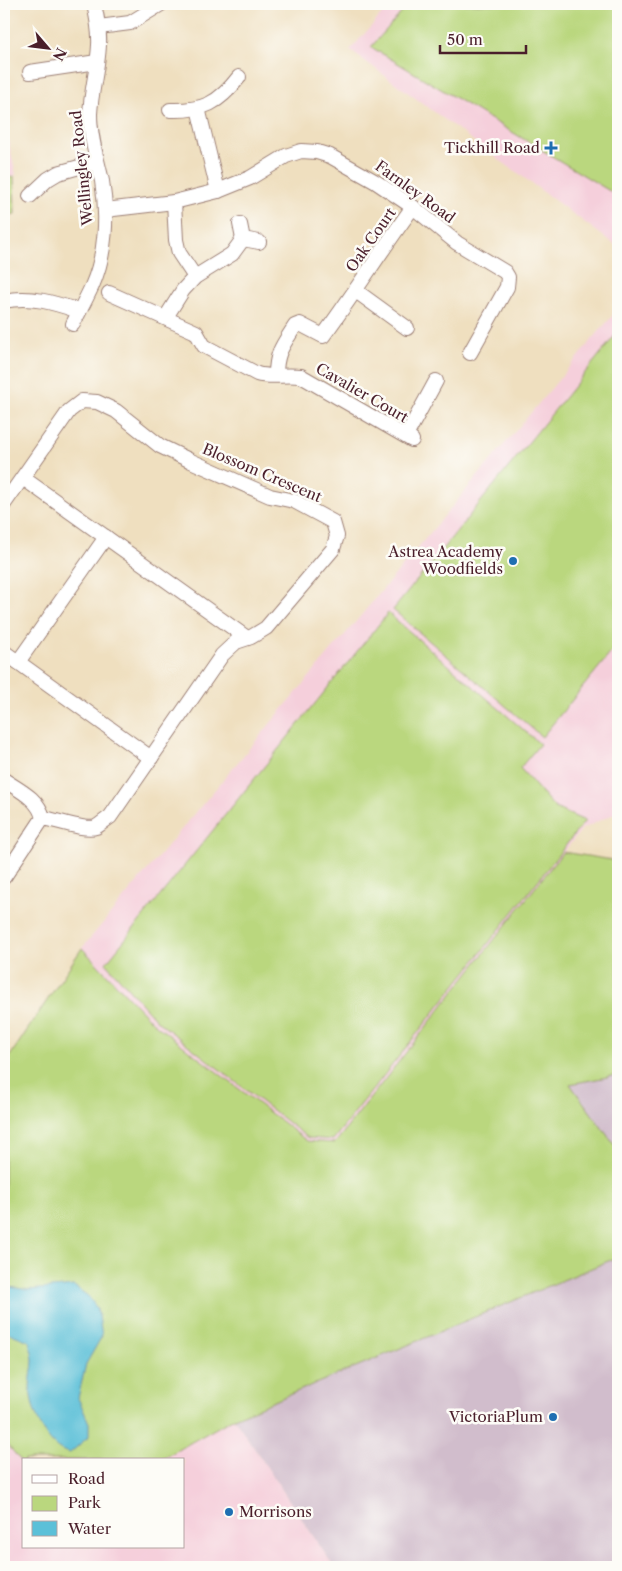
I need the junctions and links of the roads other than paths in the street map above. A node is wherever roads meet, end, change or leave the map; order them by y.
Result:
1 (94, 4) edge
2 (161, 4) edge
3 (99, 27) junction
4 (97, 62) junction
5 (30, 72) dead end
6 (239, 77) dead end
7 (198, 108) junction
8 (170, 110) dead end
9 (97, 162) junction
10 (218, 191) junction
11 (30, 196) dead end
12 (174, 202) junction
13 (413, 207) junction
14 (105, 210) junction
15 (240, 224) dead end
16 (243, 239) junction
17 (260, 242) dead end
18 (195, 277) junction
19 (356, 291) junction
20 (109, 293) dead end
21 (4, 301) edge
22 (79, 311) junction
23 (166, 318) junction
24 (73, 324) dead end
25 (407, 328) dead end
26 (470, 353) dead end
27 (276, 375) junction
28 (436, 381) dead end
29 (23, 478) junction
30 (4, 504) edge
31 (106, 537) junction
32 (247, 638) junction
33 (4, 652) edge
34 (18, 662) junction
35 (151, 758) junction
36 (4, 780) edge
37 (43, 818) junction
38 (4, 877) edge

1 - 3 street, Wellingley Road
2 - 3 street
3 - 4 street, Wellingley Road
4 - 5 street
4 - 9 street, Wellingley Road
6 - 7 street
7 - 8 street
7 - 10 street
9 - 11 street
9 - 14 street, Wellingley Road
10 - 12 street, Farnley Road
10 - 13 street, Farnley Road
12 - 14 street, Farnley Road
12 - 18 street
13 - 19 street, Oak Court
13 - 26 street, Farnley Road
14 - 22 street, Wellingley Road
15 - 16 street
16 - 17 street
16 - 18 street
18 - 23 street
19 - 25 street, Oak Court
19 - 27 street, Oak Court
20 - 23 street, Cavalier Court
21 - 22 street
22 - 24 street, Wellingley Road
23 - 27 street, Cavalier Court
27 - 28 street, Cavalier Court
29 - 30 street, Blossom Crescent
29 - 31 street
29 - 32 street, Blossom Crescent
31 - 32 street
31 - 34 street
32 - 35 street, Blossom Crescent
33 - 34 street
34 - 35 street
35 - 37 street, Blossom Crescent
36 - 37 street
37 - 38 street

